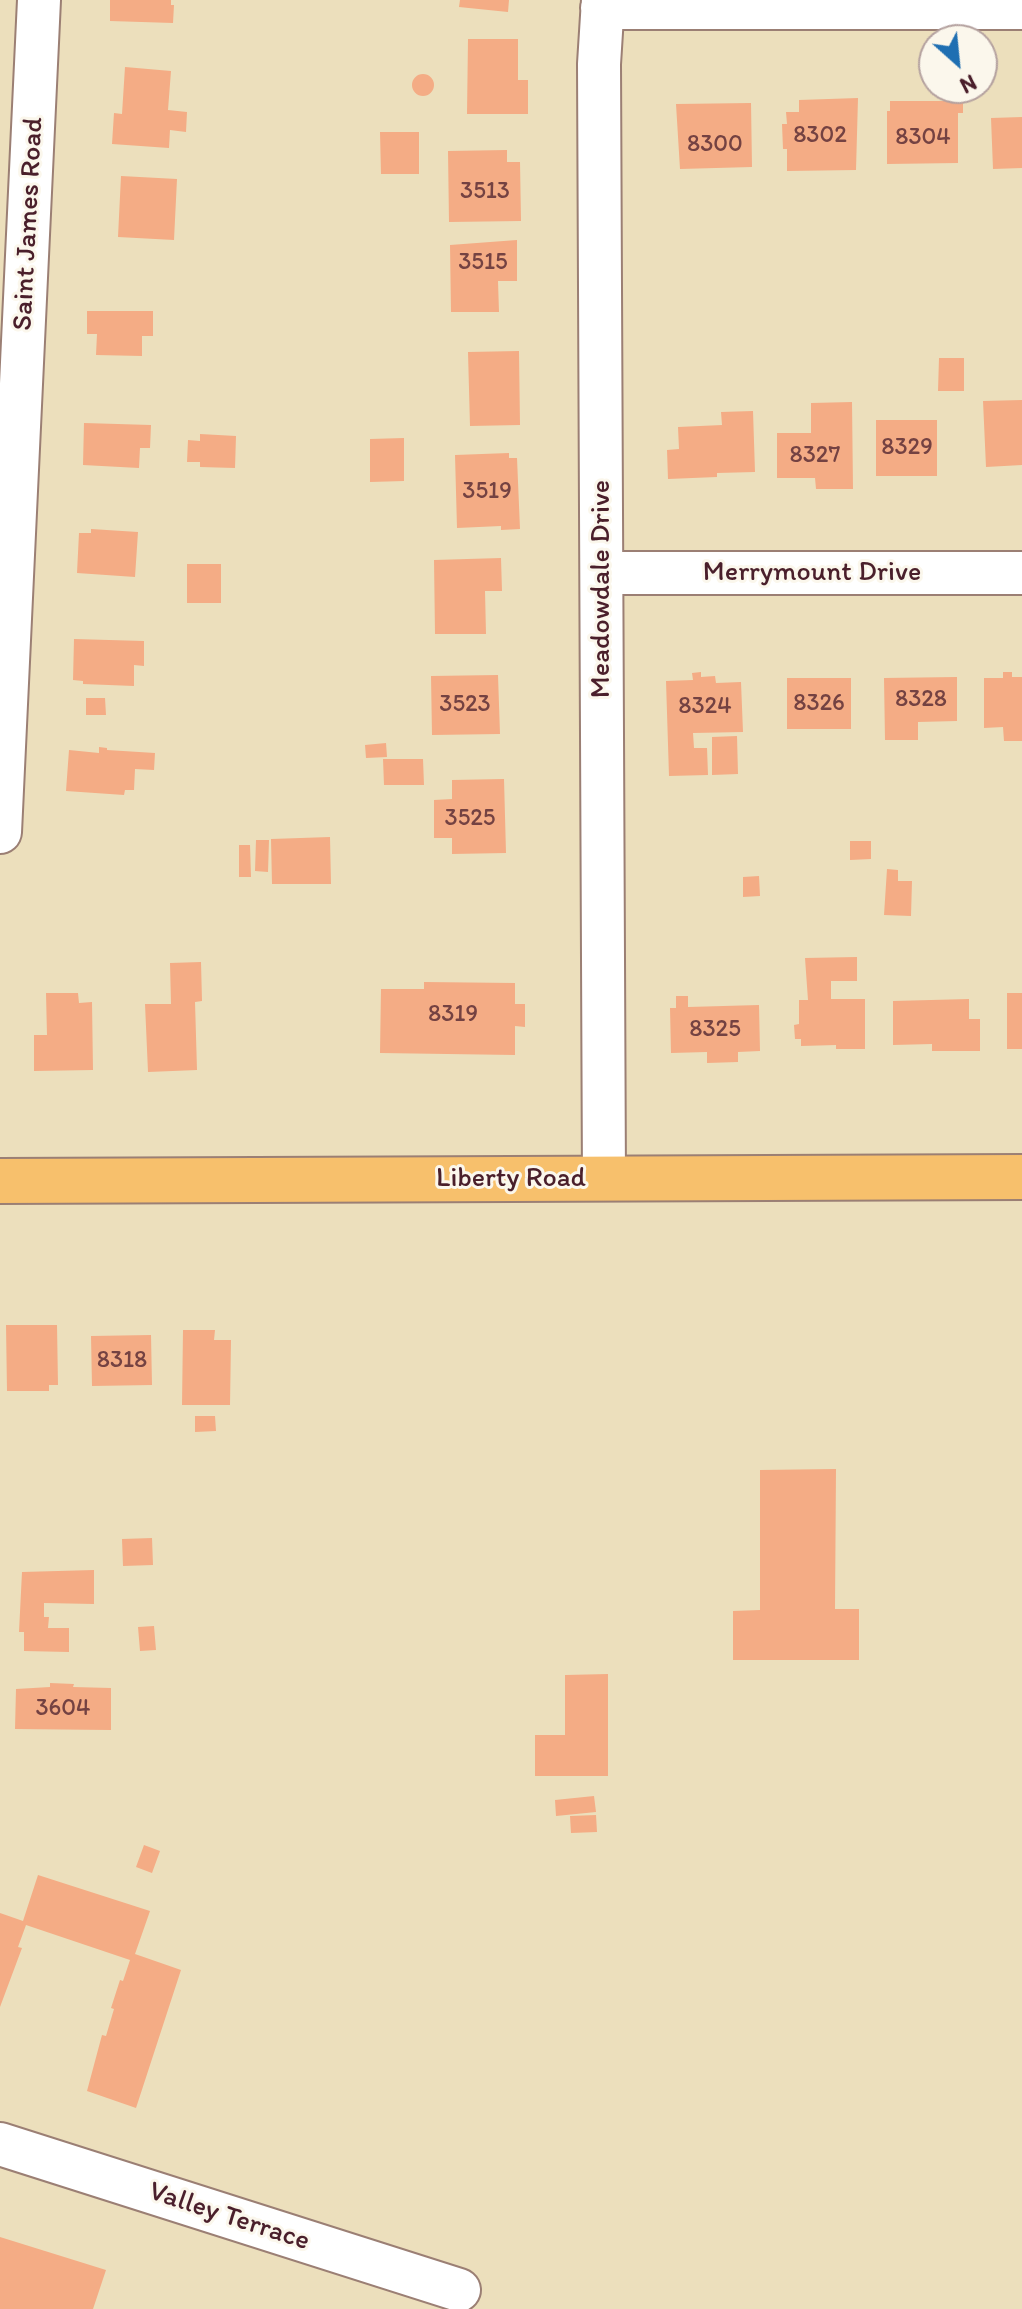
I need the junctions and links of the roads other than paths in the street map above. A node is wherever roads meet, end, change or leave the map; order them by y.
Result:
1 (39, 0) edge
2 (602, 4) edge
3 (1022, 8) edge
4 (602, 573) junction
5 (1022, 573) edge
6 (0, 832) edge
7 (1022, 1177) edge
8 (604, 1179) junction
9 (0, 1181) edge
10 (0, 2144) edge
11 (459, 2290) dead end

1 - 6 street, Saint James Road
2 - 3 street
2 - 4 street, Meadowdale Drive
4 - 5 street, Merrymount Drive
4 - 8 street, Meadowdale Drive
7 - 8 main road, Liberty Road
8 - 9 main road, Liberty Road
10 - 11 street, Valley Terrace

